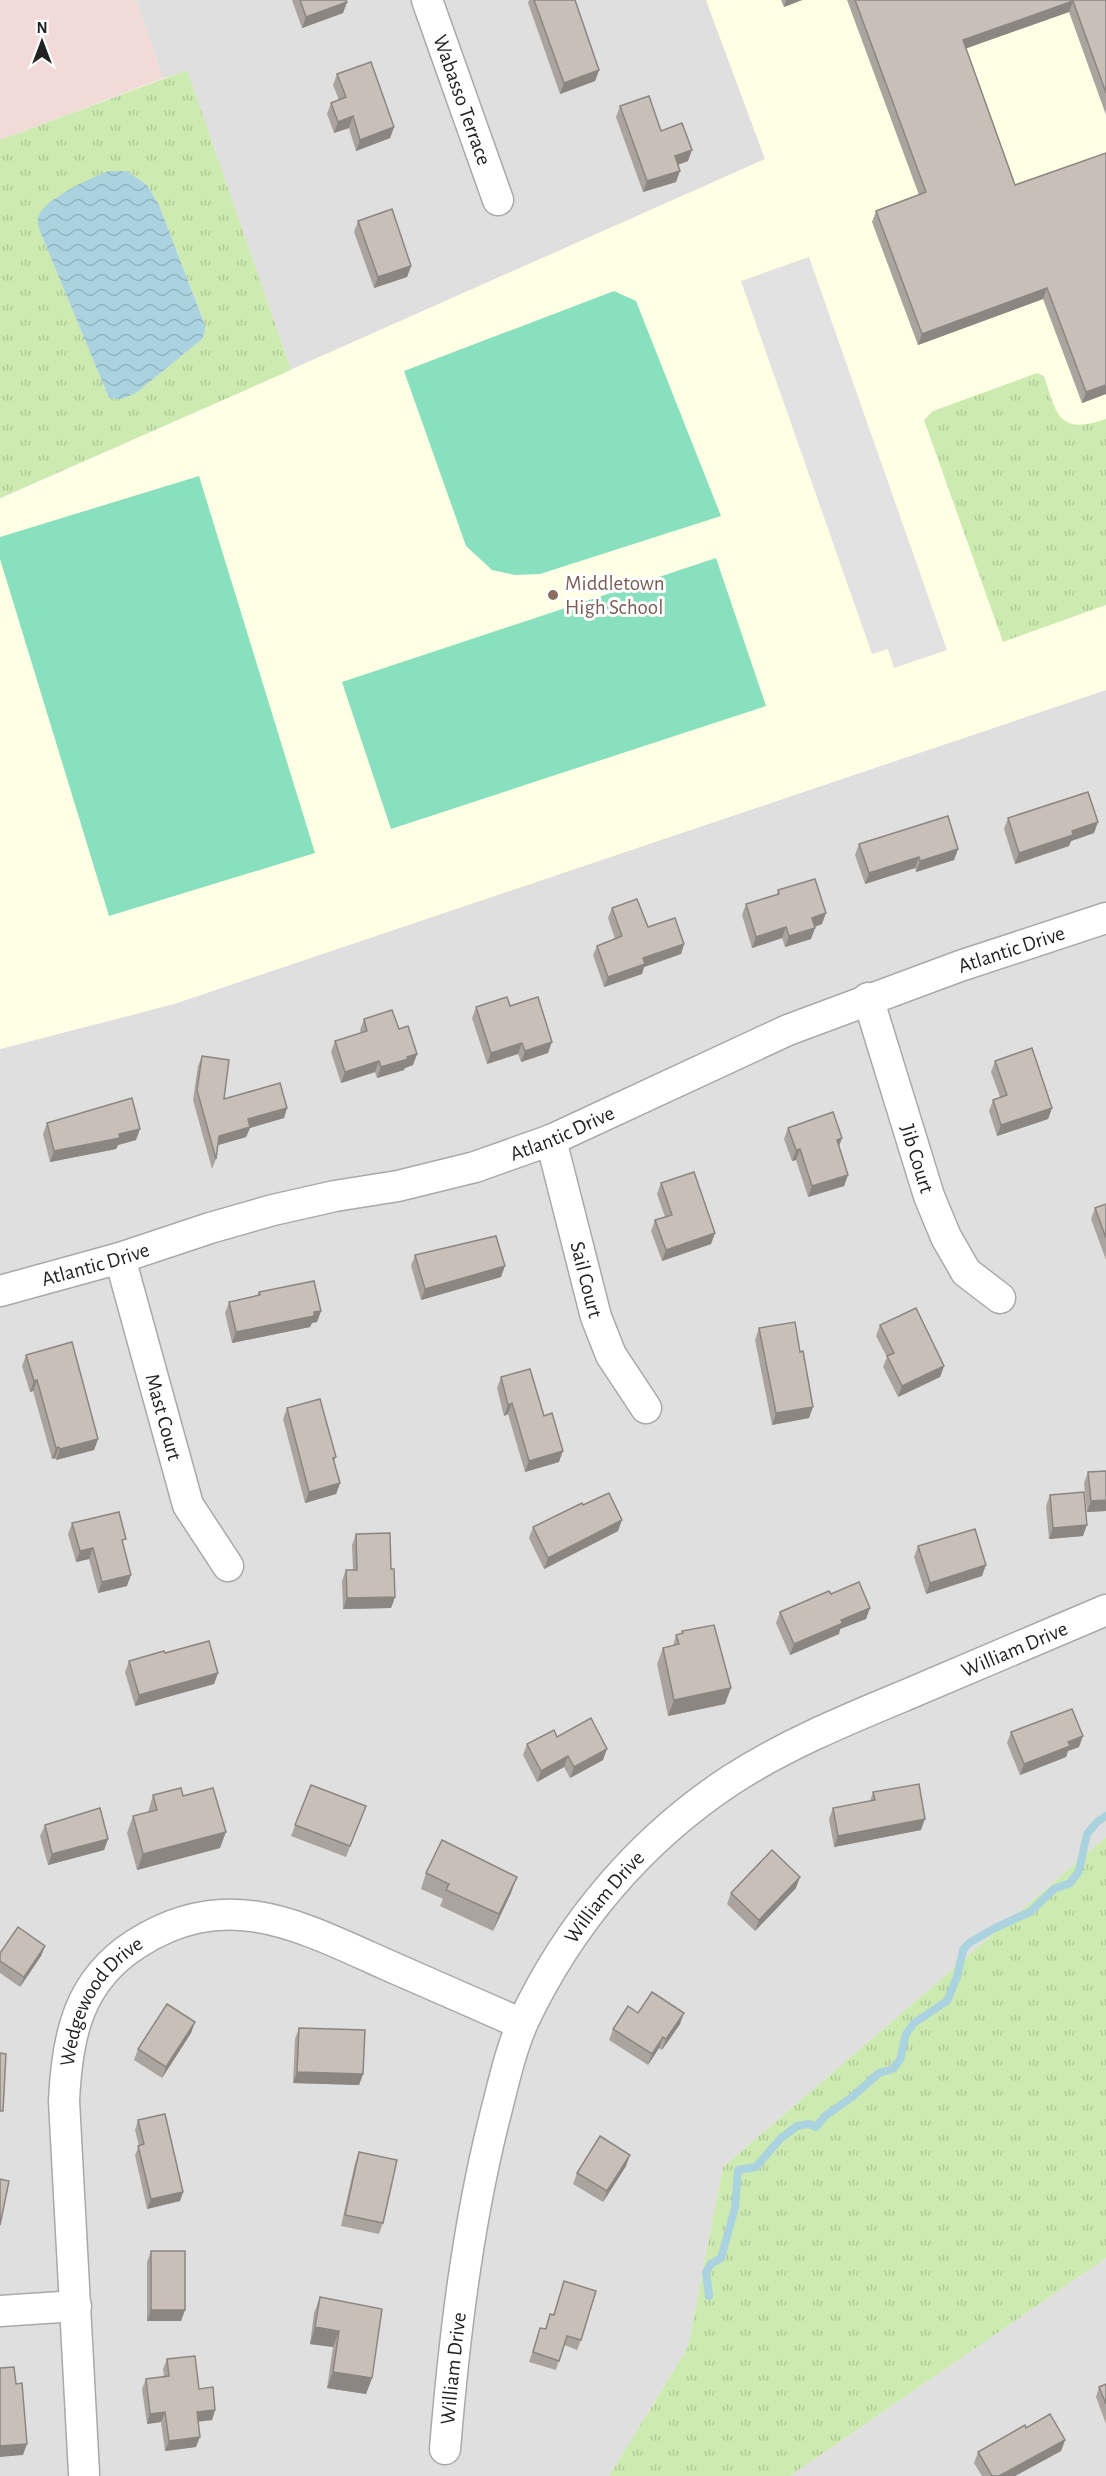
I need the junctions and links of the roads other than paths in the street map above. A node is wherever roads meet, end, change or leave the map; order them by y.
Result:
1 (427, 0) edge
2 (498, 200) dead end
3 (1106, 918) edge
4 (868, 998) junction
5 (551, 1140) junction
6 (120, 1258) junction
7 (0, 1291) edge
8 (1000, 1298) dead end
9 (646, 1408) dead end
10 (228, 1566) dead end
11 (1106, 1610) edge
12 (522, 2024) junction
13 (76, 2306) junction
14 (0, 2311) edge
15 (444, 2449) dead end
16 (84, 2474) dead end

1 - 2 street, Wabasso Terrace
3 - 4 street, Atlantic Drive
4 - 5 street, Atlantic Drive
4 - 8 street, Jib Court
5 - 6 street, Atlantic Drive
5 - 9 street, Sail Court
6 - 7 street, Atlantic Drive
6 - 10 street, Mast Court
11 - 12 street, William Drive
12 - 13 street, Wedgewood Drive
12 - 15 street, William Drive
13 - 14 street
13 - 16 street, Wedgewood Drive

